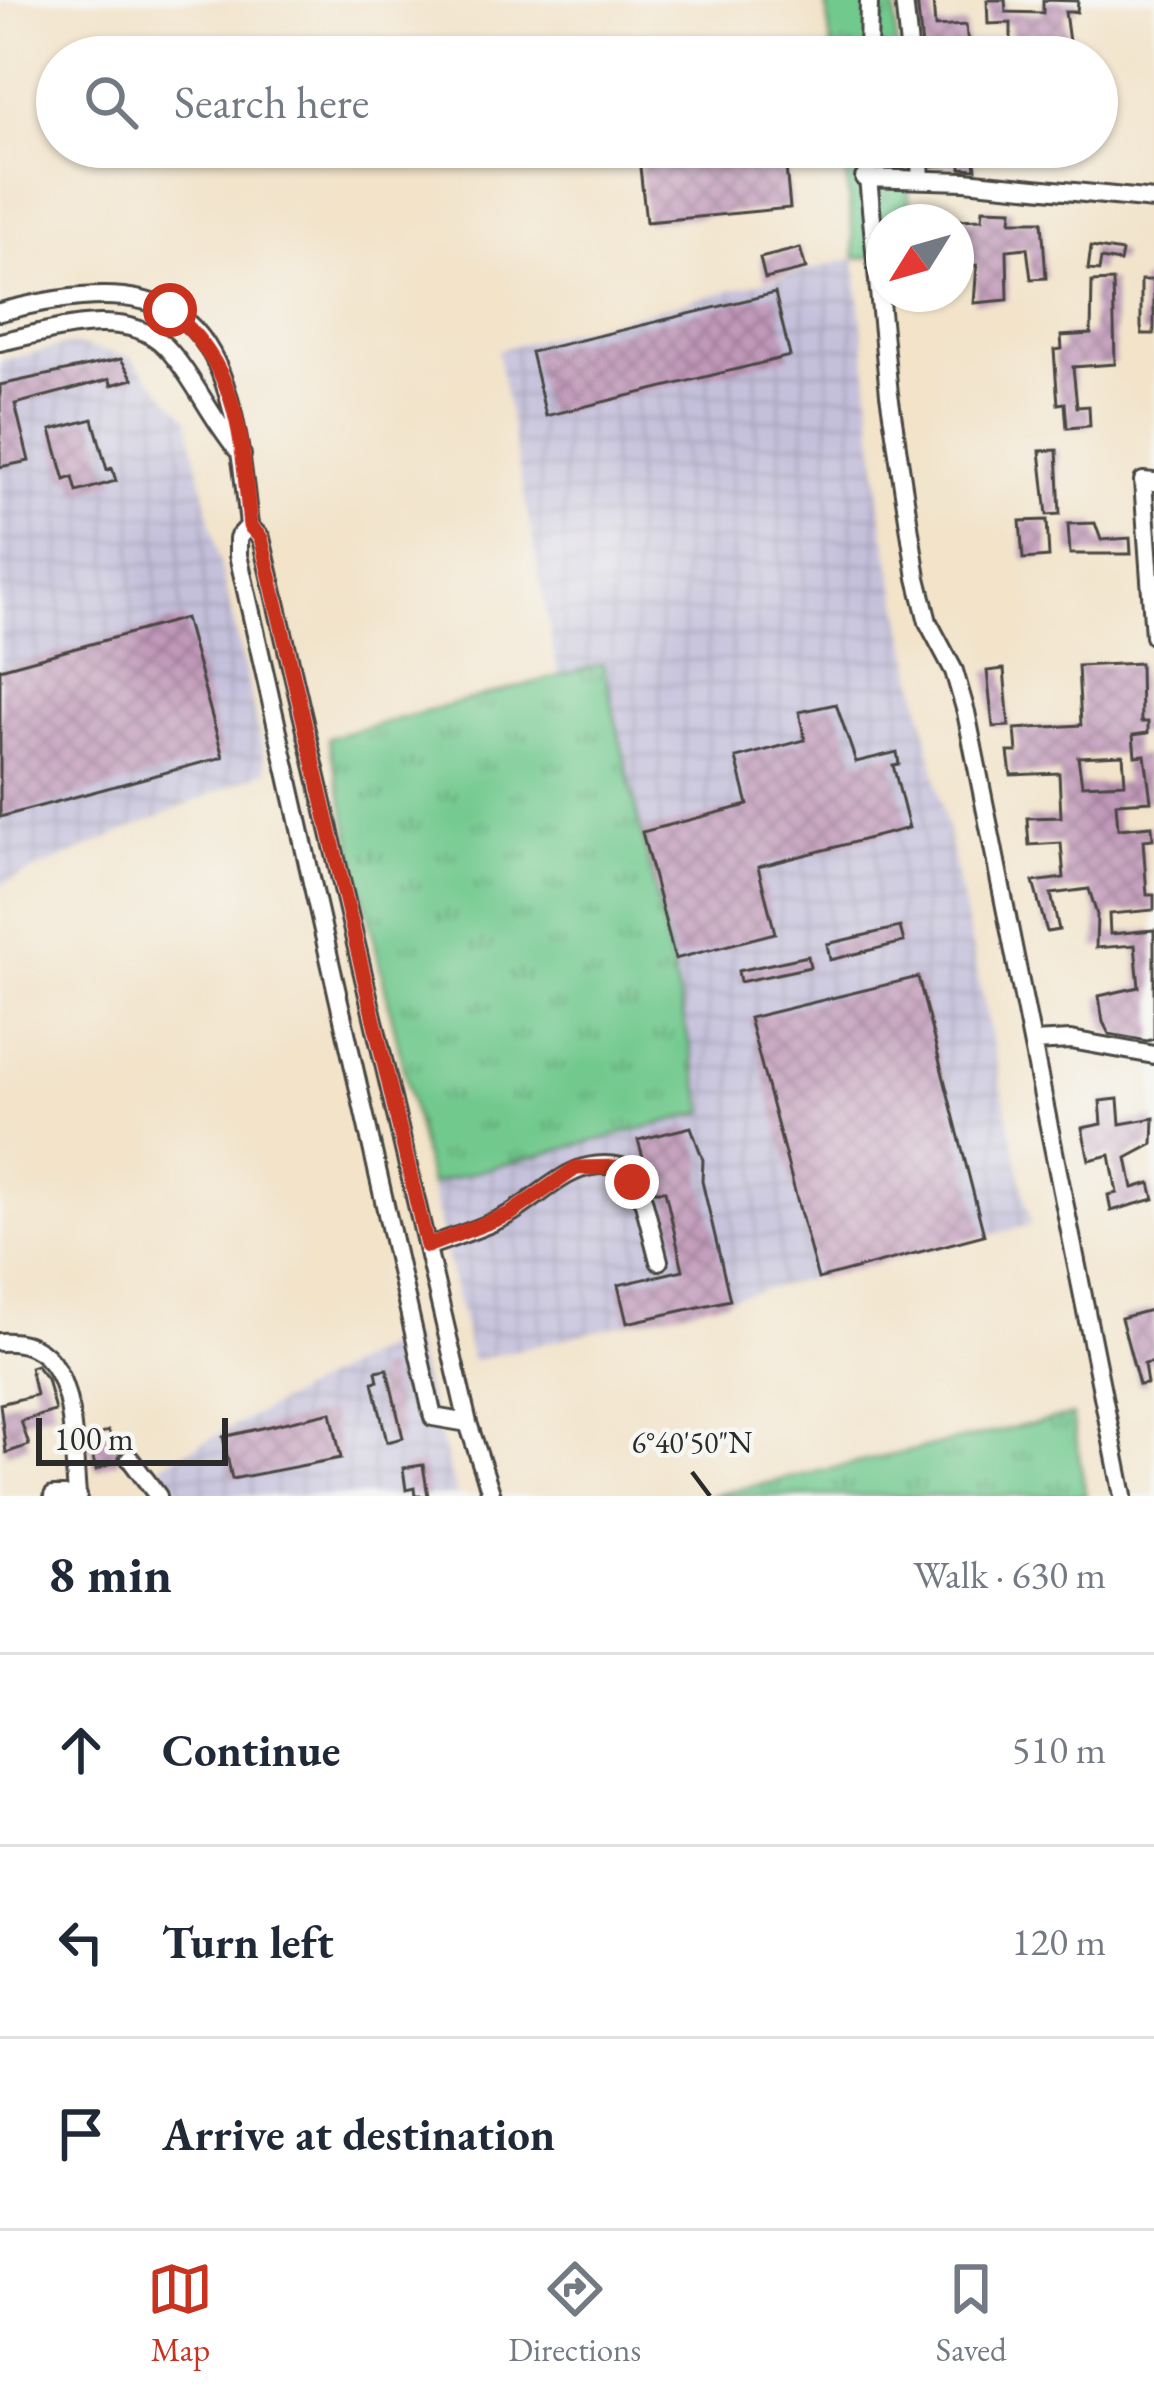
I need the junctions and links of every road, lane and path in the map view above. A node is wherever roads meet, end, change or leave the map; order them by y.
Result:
1 (868, 0) edge
2 (904, 0) edge
3 (868, 36) edge
4 (908, 36) edge
5 (864, 168) edge
6 (920, 168) edge
7 (864, 178) junction
8 (921, 178) junction
9 (1154, 200) edge
10 (0, 312) edge
11 (0, 342) edge
12 (242, 456) junction
13 (1154, 482) edge
14 (250, 526) junction
15 (1154, 636) edge
16 (1032, 1042) junction
17 (1154, 1055) edge
18 (427, 1246) junction
19 (659, 1261) dead end
20 (0, 1342) edge
21 (468, 1423) junction
22 (130, 1459) dead end
23 (77, 1495) edge
24 (52, 1496) edge
25 (158, 1496) edge
26 (492, 1496) edge
27 (1123, 1496) edge

1 - 3 street
2 - 4 street
5 - 7 street
6 - 8 street
7 - 8 street
7 - 16 street
8 - 9 street
10 - 12 street
11 - 12 street
12 - 14 street
13 - 15 street
14 - 18 street
14 - 21 street
16 - 17 street
16 - 27 street
18 - 19 street
18 - 21 street
20 - 23 street
21 - 26 street
22 - 25 street
23 - 24 street

